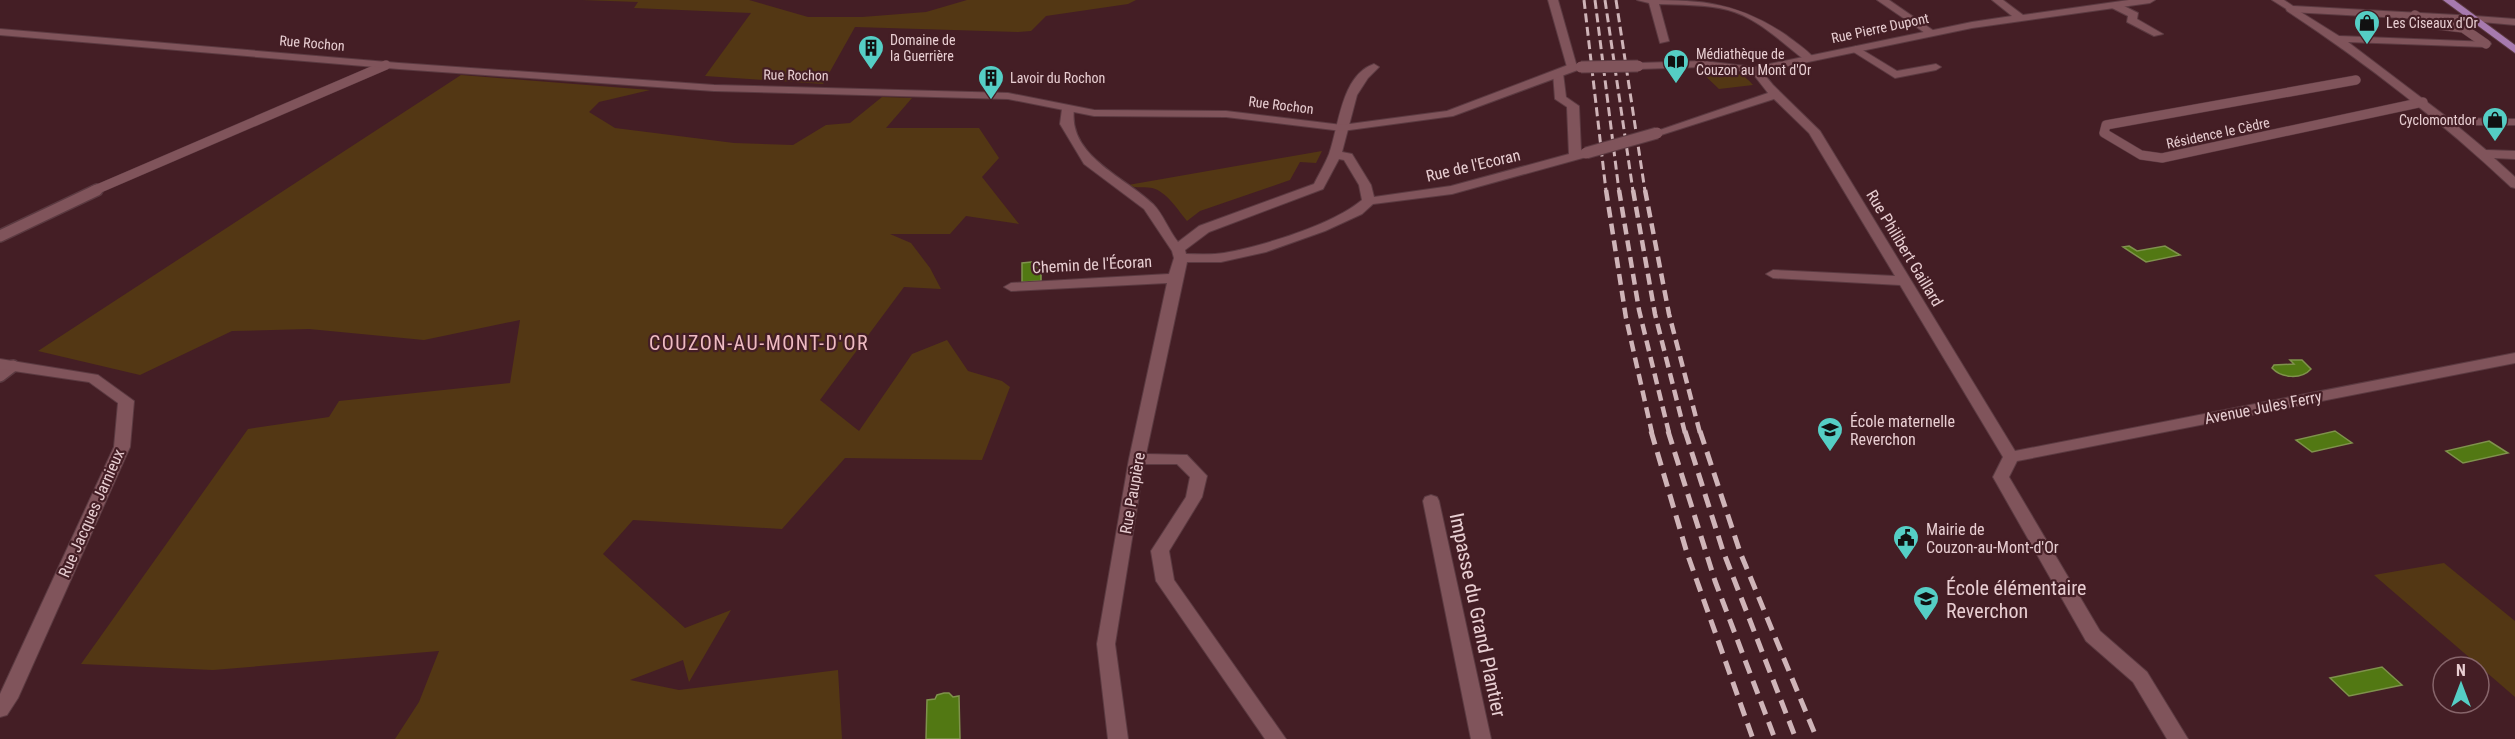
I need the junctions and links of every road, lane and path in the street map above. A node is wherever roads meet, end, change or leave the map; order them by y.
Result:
1 (1553, 0) edge
2 (1642, 0) edge
3 (1882, 0) edge
4 (1997, 0) edge
5 (2150, 0) edge
6 (2277, 0) edge
7 (2448, 0) edge
8 (1653, 1) edge
9 (1708, 3) edge
10 (2114, 4) junction
11 (2291, 9) junction
12 (2415, 15) junction
13 (2019, 17) junction
14 (2475, 19) junction
15 (2515, 22) edge
16 (0, 32) edge
17 (1932, 33) junction
18 (2158, 34) dead end
19 (2339, 39) junction
20 (1664, 41) dead end
21 (2486, 44) joint
22 (1856, 49) junction
23 (2515, 50) edge
24 (1809, 58) junction
25 (386, 65) junction
26 (1374, 67) dead end
27 (1577, 67) junction
28 (1936, 67) dead end
29 (1755, 70) junction
30 (1558, 73) junction
31 (2356, 80) dead end
32 (1774, 95) junction
33 (2423, 102) junction
34 (1068, 109) junction
35 (2446, 121) junction
36 (2515, 122) edge
37 (1342, 128) junction
38 (1580, 154) junction
39 (2483, 154) junction
40 (2515, 154) edge
41 (1335, 155) junction
42 (2515, 184) edge
43 (1370, 201) junction
44 (0, 236) edge
45 (1180, 254) junction
46 (1773, 274) dead end
47 (1175, 278) junction
48 (1905, 281) junction
49 (1011, 287) dead end
50 (2515, 358) edge
51 (4, 369) edge
52 (2011, 457) junction
53 (1137, 459) junction
54 (1431, 501) dead end
55 (0, 710) edge
56 (1118, 739) edge
57 (1276, 739) edge
58 (1481, 739) edge
59 (2178, 739) edge

1 - 27 street
2 - 8 street
3 - 17 street
4 - 13 street
5 - 10 street, Rue Pierre Dupont
6 - 11 street
7 - 14 main road
8 - 9 street
8 - 20 street
9 - 24 street
10 - 13 street, Rue Pierre Dupont
10 - 18 street
11 - 12 street
11 - 19 street
12 - 14 street
12 - 21 lane
13 - 17 street, Rue Pierre Dupont
14 - 15 street
14 - 23 main road
16 - 25 street, Rue Rochon
17 - 22 street, Rue Pierre Dupont
19 - 21 street
19 - 33 street
22 - 24 street, Rue Pierre Dupont
22 - 28 street
24 - 29 street, Rue Pierre Dupont
25 - 34 street, Rue Rochon
25 - 44 lane
26 - 37 street
27 - 29 street, Rue Pierre Dupont, bridge
27 - 30 street, Rue Rochon
29 - 32 street, Rue Philibert Gaillard
30 - 37 street, Rue Rochon
30 - 38 street
31 - 33 lane, Résidence le Cèdre
32 - 38 street, Rue de l'Ecoran, bridge
32 - 48 street, Rue Philibert Gaillard
33 - 35 street
34 - 37 street, Rue Rochon
34 - 45 street
35 - 36 street
35 - 39 street
37 - 41 street
38 - 43 street, Rue de l'Ecoran
39 - 40 street
39 - 42 street
41 - 43 street
41 - 45 street
43 - 45 street, Rue de l'Ecoran
45 - 47 street, Rue Paupière
46 - 48 street
47 - 49 street, Chemin de l'Écoran
47 - 53 street, Rue Paupière
48 - 52 street, Rue Philibert Gaillard
50 - 52 street, Avenue Jules Ferry
51 - 55 street, Rue Jacques Jarnieux
52 - 59 street
53 - 56 street, Rue Paupière
53 - 57 street
54 - 58 street, Impasse du Grand Plantier

